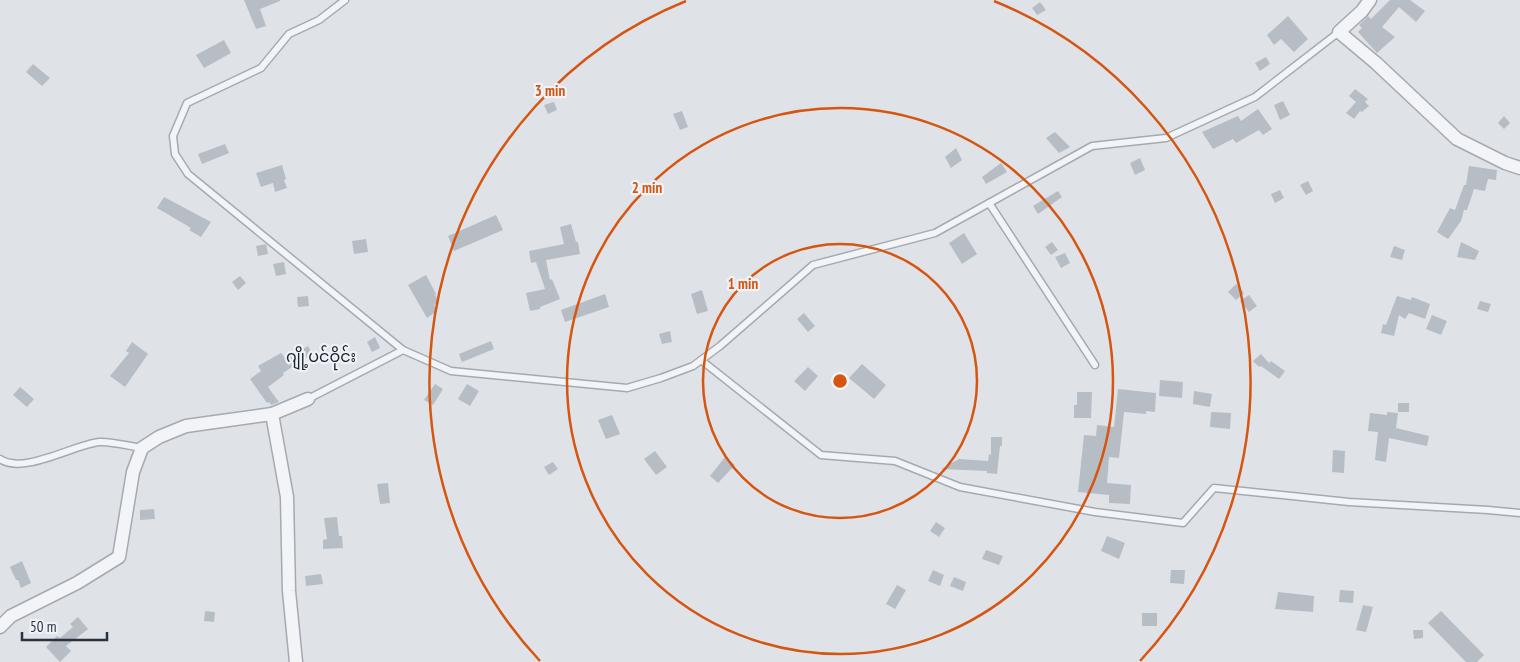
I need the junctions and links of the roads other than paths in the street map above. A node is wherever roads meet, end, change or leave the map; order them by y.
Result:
1 (345, 0) edge
2 (1370, 0) edge
3 (1340, 32) junction
4 (1520, 168) edge
5 (989, 203) junction
6 (403, 350) junction
7 (701, 360) junction
8 (1095, 365) dead end
9 (308, 399) joint
10 (272, 414) junction
11 (142, 448) junction
12 (0, 458) edge
13 (1520, 514) edge
14 (0, 627) edge
15 (296, 662) edge

1 - 6 lane
2 - 3 street
3 - 4 street
3 - 5 lane
5 - 7 lane
5 - 8 lane
6 - 7 lane
6 - 9 lane
7 - 13 lane
9 - 10 street
10 - 11 street
10 - 15 street
11 - 12 lane
11 - 14 street

